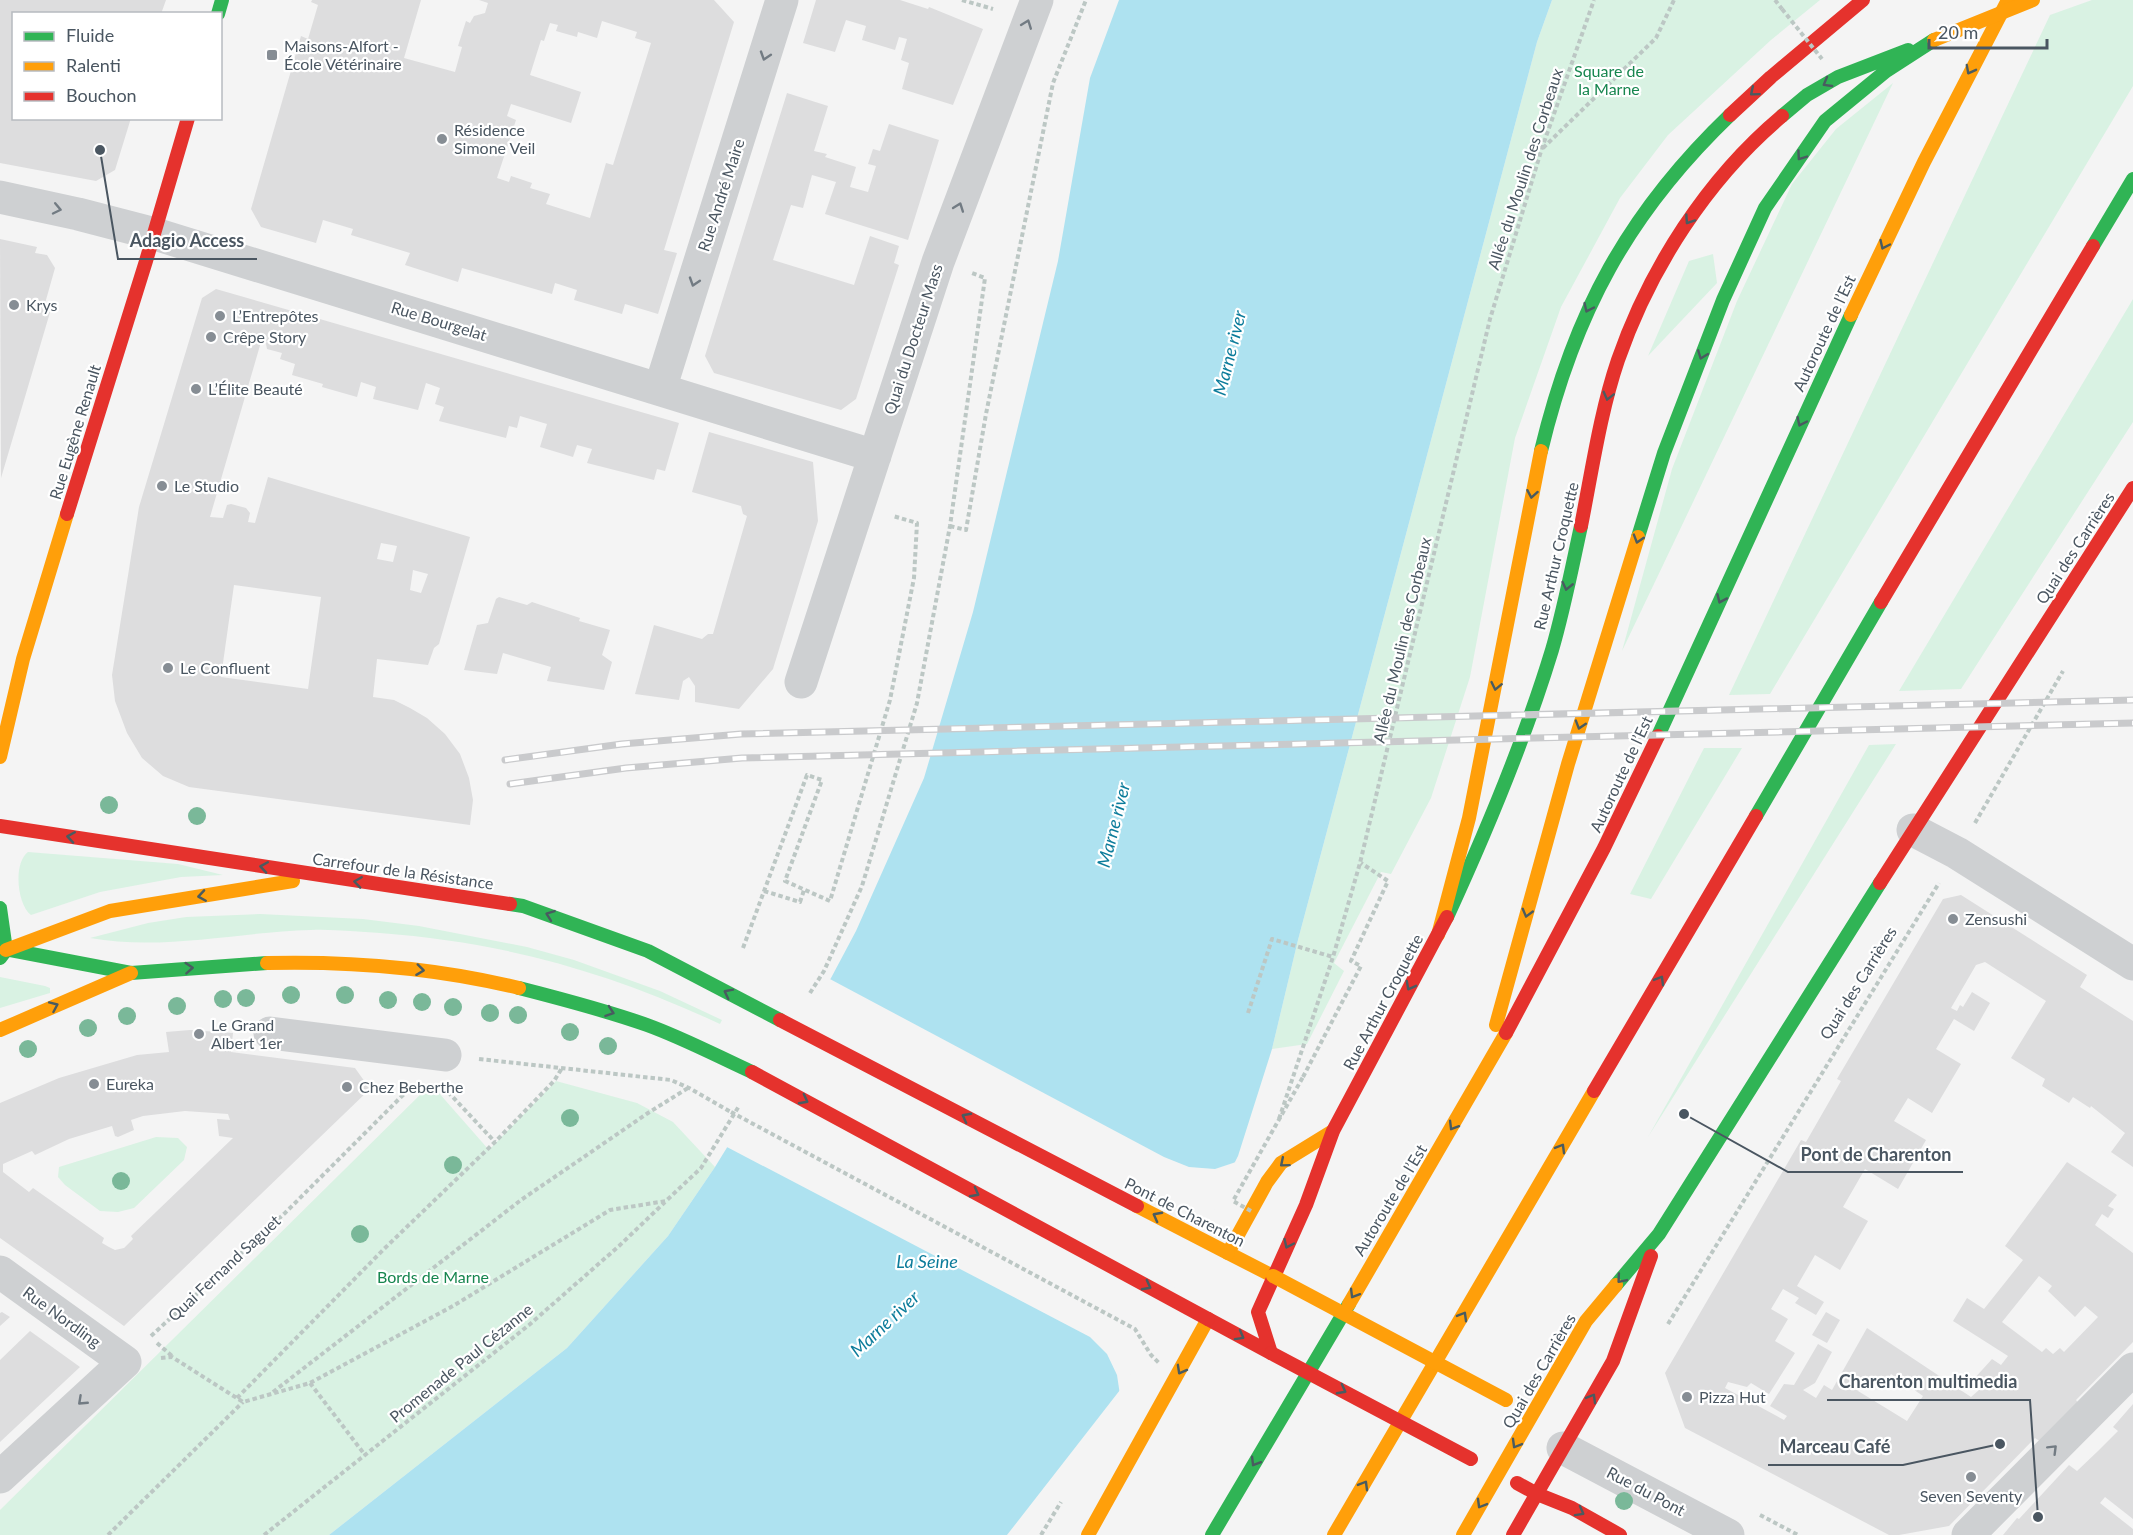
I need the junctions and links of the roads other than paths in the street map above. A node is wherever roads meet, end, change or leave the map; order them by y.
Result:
1 (783, 0) edge
2 (1037, 0) edge
3 (1863, 0) edge
4 (2008, 0) edge
5 (2033, 0) edge
6 (1883, 65) junction
7 (187, 120) edge
8 (2133, 179) edge
9 (0, 197) edge
10 (155, 234) junction
11 (660, 389) junction
12 (875, 456) junction
13 (2133, 488) edge
14 (801, 682) dead end
15 (0, 757) edge
16 (0, 826) edge
17 (1913, 830) junction
18 (321, 876) junction
19 (0, 908) edge
20 (1438, 935) junction
21 (2, 952) edge
22 (2133, 964) edge
23 (131, 973) junction
24 (780, 1020) joint
25 (0, 1030) edge
26 (270, 1033) dead end
27 (436, 1063) road end
28 (1482, 1076) junction
29 (1333, 1131) junction
30 (1659, 1234) junction
31 (1228, 1253) junction
32 (0, 1272) edge
33 (1273, 1276) junction
34 (1228, 1316) dead end
35 (1208, 1318) junction
36 (1271, 1353) junction
37 (2133, 1369) edge
38 (1523, 1411) junction
39 (1559, 1444) junction
40 (1485, 1466) junction
41 (0, 1477) edge
42 (1537, 1494) junction
43 (1088, 1535) edge
44 (1212, 1535) edge
45 (1334, 1535) edge
46 (1463, 1535) edge
47 (1513, 1535) edge
48 (1620, 1535) edge
49 (1728, 1535) edge
50 (1968, 1535) edge

1 -> 11 street, Rue André Maire
12 -> 2 street, Quai du Docteur Mass
3 -> 20 main road
4 -> 28 main road, Autoroute de l’Est
5 - 6 main road, bridge
6 -> 20 main road, Rue Arthur Croquette
6 -> 28 main road
7 - 10 main road, Rue Eugène Renault
45 -> 8 main road
9 -> 10 street, Rue Bourgelat
10 - 11 street, Rue Bourgelat
10 - 15 main road, Rue Eugène Renault
11 - 12 street, Rue Bourgelat
12 - 14 street, Quai du Docteur Mass
13 - 17 main road, Quai des Carrières
18 -> 16 main road, Carrefour de la Résistance
17 - 22 street
17 - 30 main road, Quai des Carrières
18 -> 21 main road
24 -> 18 main road, Carrefour de la Résistance
19 - 21 main road
20 -> 29 main road, Rue Arthur Croquette
21 - 23 main road
25 -> 23 main road
23 -> 35 main road, bridge
31 -> 24 main road, Pont de Charenton, bridge
26 - 27 street
28 -> 44 main road, Autoroute de l’Est
29 -> 31 main road
29 -> 33 main road, Rue Arthur Croquette
30 -> 38 main road, Quai des Carrières
39 -> 30 main road, Quai des Carrières
31 - 33 main road, Pont de Charenton
32 -> 41 street, Rue Nordling
33 - 36 main road, Rue Arthur Croquette
33 - 38 main road, Pont de Charenton, bridge
34 - 35 main road
35 -> 36 main road
35 -> 43 main road
36 -> 40 main road, bridge
50 -> 37 street
38 -> 40 main road, Quai des Carrières
39 - 42 main road, Quai des Carrières
39 - 49 street, Rue du Pont
40 - 42 main road
40 -> 46 main road, Quai des Carrières
42 - 47 main road, Quai des Carrières
42 -> 48 main road

